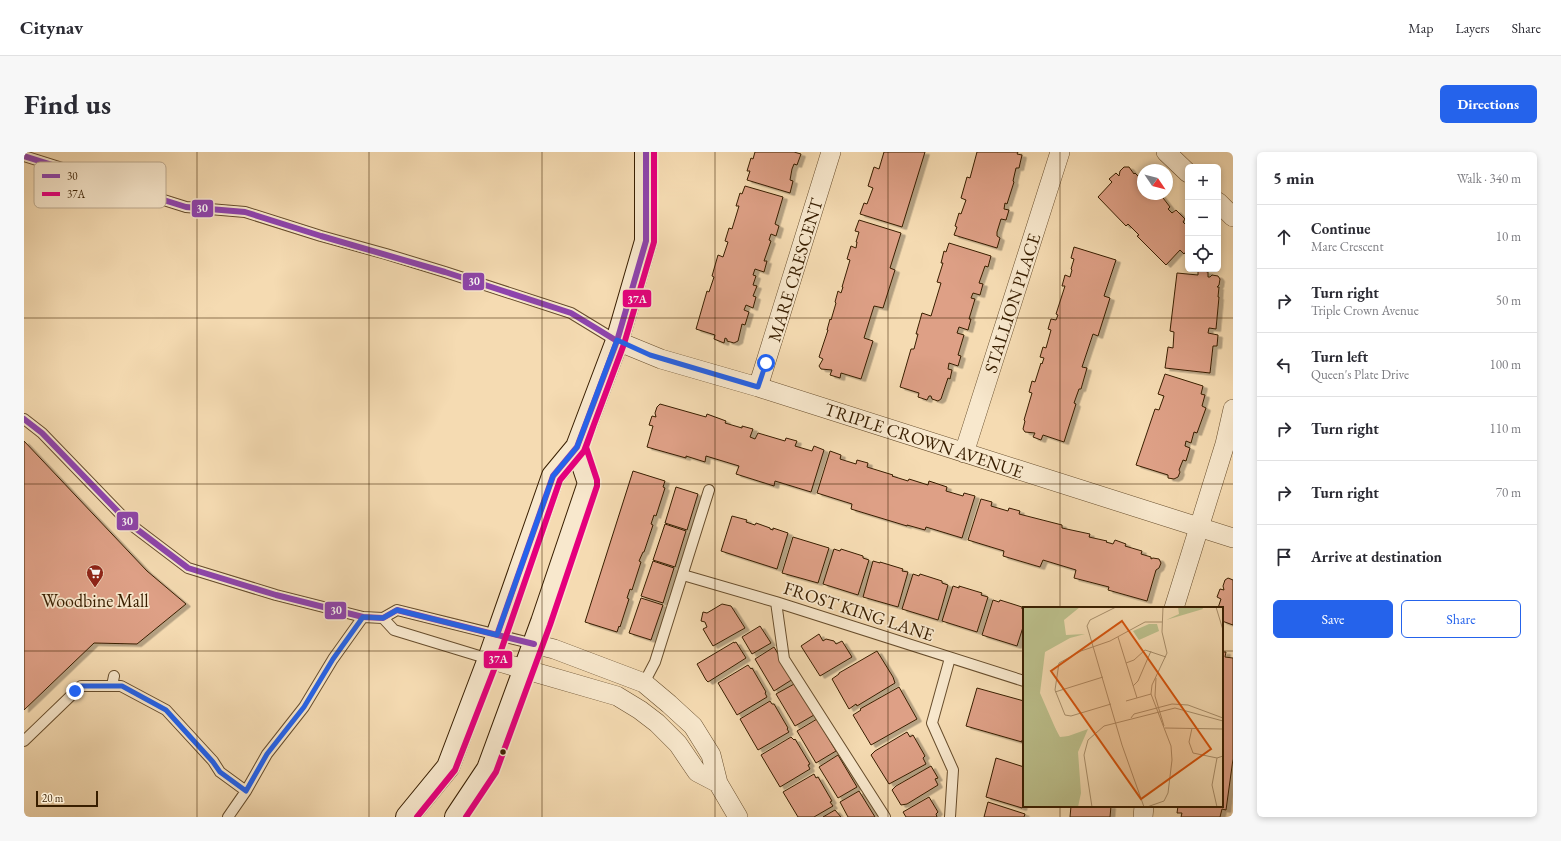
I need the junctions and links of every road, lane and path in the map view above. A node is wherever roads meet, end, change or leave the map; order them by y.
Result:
1 (646, 152) edge
2 (831, 152) edge
3 (1060, 152) edge
4 (1166, 152) edge
5 (24, 156) edge
6 (43, 162) edge
7 (1185, 170) edge
8 (166, 200) edge
9 (1221, 205) edge
10 (1233, 217) edge
11 (617, 340) junction
12 (758, 387) junction
13 (1233, 409) edge
14 (24, 419) edge
15 (577, 447) junction
16 (964, 453) junction
17 (710, 490) dead end
18 (1200, 528) junction
19 (1233, 538) edge
20 (683, 575) junction
21 (776, 602) junction
22 (1174, 607) edge
23 (363, 617) junction
24 (383, 618) junction
25 (497, 635) junction
26 (534, 644) junction
27 (950, 658) junction
28 (489, 659) junction
29 (524, 670) junction
30 (1023, 682) edge
31 (644, 684) junction
32 (24, 741) edge
33 (718, 783) junction
34 (246, 791) junction
35 (1144, 807) edge
36 (228, 817) edge
37 (407, 817) edge
38 (456, 817) edge
39 (738, 817) edge
40 (884, 817) edge
41 (950, 817) edge
42 (1143, 817) edge

1 - 11 street
2 - 12 street, MARE CRESCENT
3 - 16 street, STALLION PLACE
4 - 7 street
5 - 6 lane
8 - 11 lane
9 - 10 street
11 - 12 street, TRIPLE CROWN AVENUE
11 - 15 street
12 - 16 street, TRIPLE CROWN AVENUE
13 - 18 street
14 - 23 lane
15 - 25 street
15 - 26 street
16 - 18 street, TRIPLE CROWN AVENUE
17 - 20 lane
18 - 19 street, TRIPLE CROWN AVENUE
18 - 22 street
20 - 21 lane, FROST KING LANE
20 - 31 lane
21 - 27 lane, FROST KING LANE
21 - 40 lane
23 - 24 lane
23 - 34 lane
24 - 25 lane
24 - 28 lane
25 - 26 lane
25 - 28 street
26 - 29 street
26 - 31 street
27 - 30 lane, FROST KING LANE
27 - 41 lane
28 - 29 street
28 - 37 street
29 - 33 street
29 - 38 street
31 - 33 street
32 - 34 lane
33 - 39 street
34 - 36 lane
35 - 42 street

